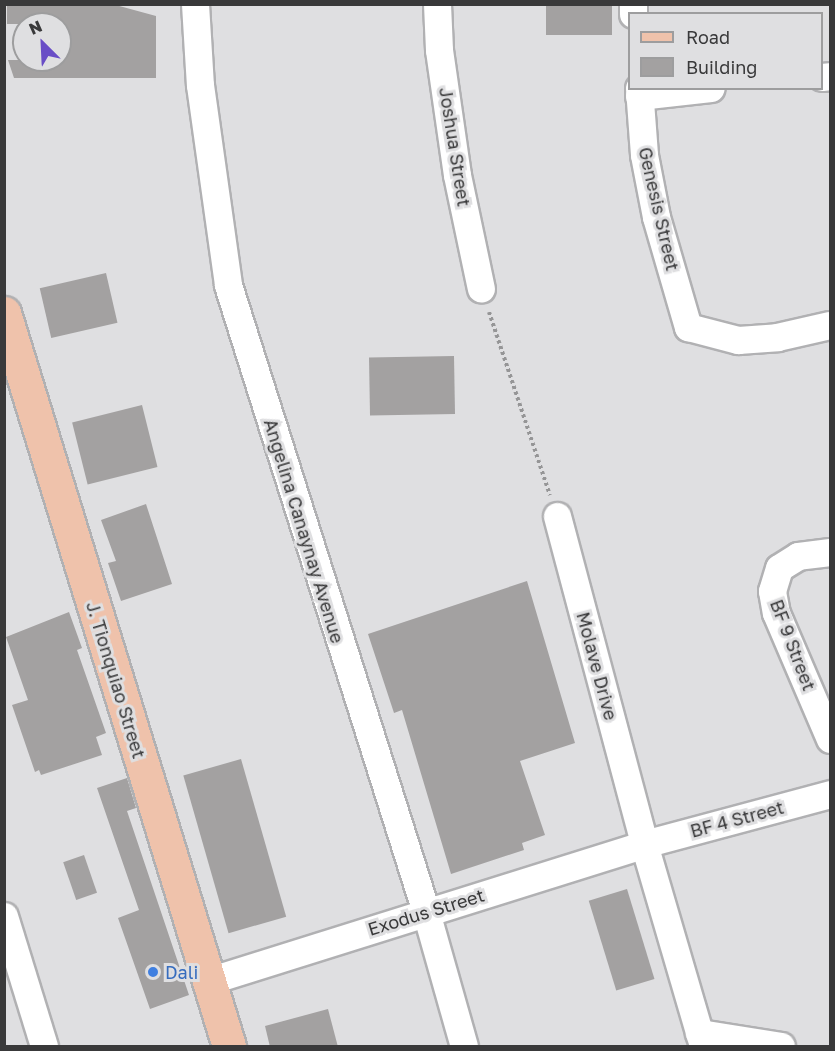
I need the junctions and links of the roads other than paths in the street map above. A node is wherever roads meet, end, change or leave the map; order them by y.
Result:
1 (195, 4) edge
2 (437, 4) edge
3 (675, 90) edge
4 (639, 92) edge
5 (481, 289) road end
6 (4, 313) edge
7 (831, 325) edge
8 (557, 516) road end
9 (831, 552) edge
10 (831, 740) edge
11 (831, 794) edge
12 (644, 844) junction
13 (426, 912) junction
14 (4, 916) edge
15 (208, 981) junction
16 (701, 1040) edge
17 (44, 1047) edge
18 (229, 1047) edge
19 (464, 1047) edge
20 (781, 1047) edge

1 - 13 street, Angelina Canaynay Avenue
2 - 5 street, Joshua Street
3 - 4 street
4 - 7 street, Genesis Street
6 - 15 main road, J. Tionquiao Street
8 - 12 street, Molave Drive
9 - 10 street, BF 9 Street
11 - 12 street, BF 4 Street
12 - 13 street, Exodus Street
12 - 16 street, Molave Drive
13 - 15 street, Exodus Street
13 - 19 street, Angelina Canaynay Avenue
14 - 17 street
15 - 18 main road, J. Tionquiao Street
16 - 20 street

